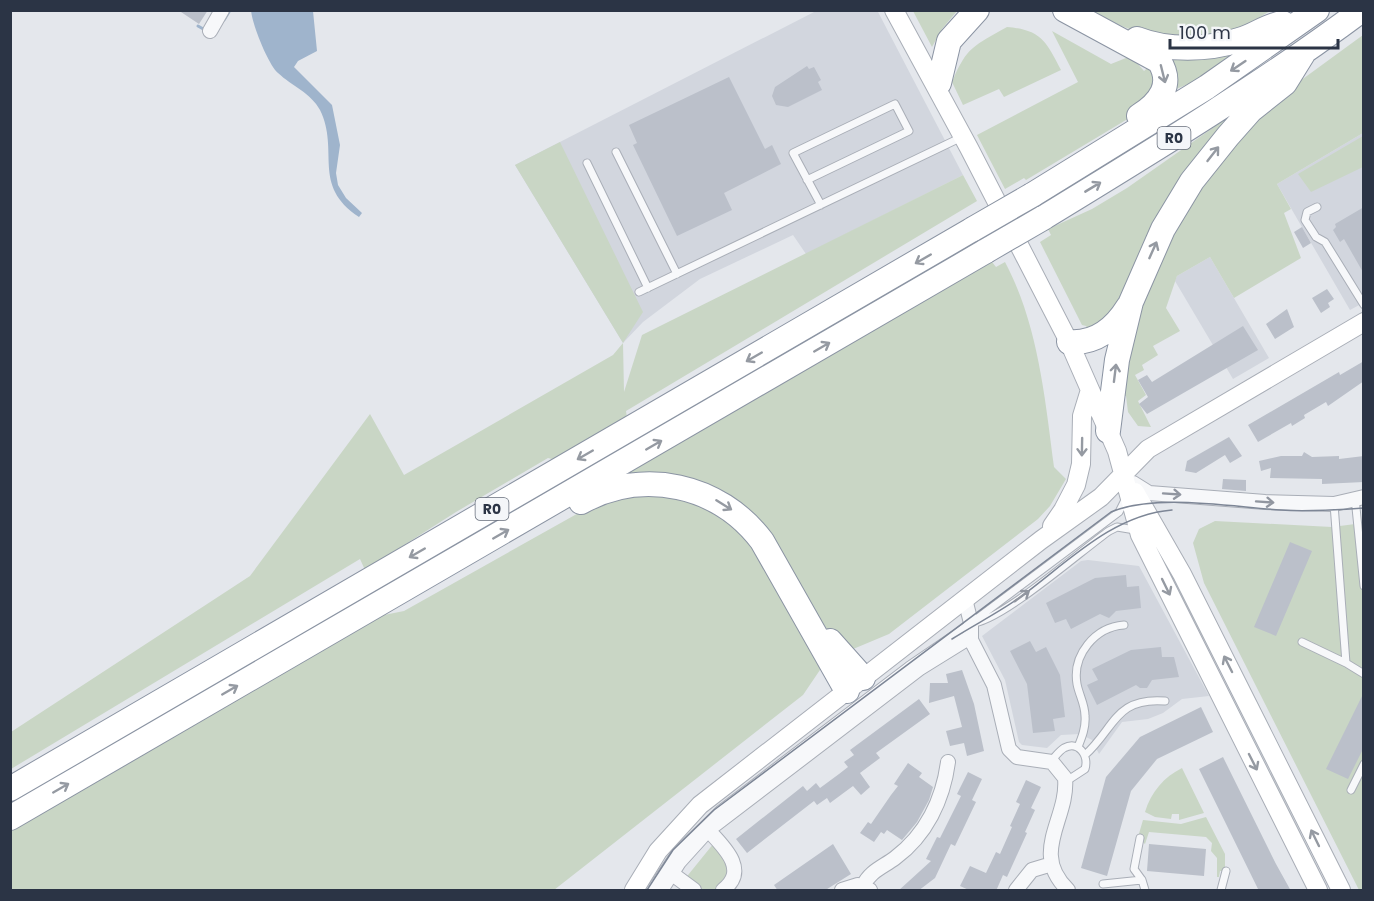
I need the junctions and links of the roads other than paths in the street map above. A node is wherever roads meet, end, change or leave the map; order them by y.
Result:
1 (222, 10) edge
2 (894, 10) edge
3 (905, 10) edge
4 (977, 10) edge
5 (1065, 10) edge
6 (1083, 10) edge
7 (1362, 10) edge
8 (1310, 16) edge
9 (210, 31) dead end
10 (1303, 54) junction
11 (939, 83) junction
12 (954, 119) junction
13 (963, 137) junction
14 (616, 152) dead end
15 (586, 163) dead end
16 (1072, 171) junction
17 (807, 180) junction
18 (821, 205) junction
19 (1317, 207) dead end
20 (677, 274) junction
21 (648, 288) junction
22 (639, 292) dead end
23 (1131, 302) junction
24 (1364, 305) edge
25 (1364, 322) edge
26 (1069, 342) junction
27 (1090, 390) junction
28 (1108, 431) junction
29 (1125, 475) junction
30 (1359, 497) edge
31 (1334, 504) junction
32 (549, 506) junction
33 (1140, 535) junction
34 (1041, 540) junction
35 (1364, 586) edge
36 (965, 599) junction
37 (971, 623) junction
38 (1124, 625) dead end
39 (970, 637) junction
40 (1302, 642) dead end
41 (1346, 663) junction
42 (1364, 674) edge
43 (855, 691) junction
44 (1165, 701) dead end
45 (1078, 747) junction
46 (1085, 755) junction
47 (948, 762) dead end
48 (1050, 762) junction
49 (1364, 764) edge
50 (1065, 782) junction
51 (10, 789) edge
52 (1351, 790) dead end
53 (10, 818) edge
54 (708, 830) junction
55 (1140, 837) dead end
56 (1052, 864) junction
57 (1226, 871) dead end
58 (671, 873) junction
59 (1142, 880) junction
60 (1103, 884) dead end
61 (867, 888) edge
62 (728, 889) edge
63 (634, 891) edge
64 (650, 891) edge
65 (661, 891) edge
66 (694, 891) edge
67 (842, 891) edge
68 (1016, 891) edge
69 (1068, 891) edge
70 (1145, 891) edge
71 (1221, 891) edge
72 (1318, 891) edge
73 (1341, 891) edge

1 - 9 street
2 - 12 main road
3 - 11 main road
4 - 11 highway
5 -> 16 highway
6 - 8 highway
7 - 10 highway, R0
8 -> 16 highway, R0
23 -> 10 highway
32 -> 10 highway, R0, bridge
11 - 12 main road
12 - 13 main road
13 - 18 lane
13 - 26 main road
14 - 20 lane
15 - 21 lane
16 -> 51 highway, R0, bridge
17 - 17 lane
17 - 18 lane
18 - 20 lane
19 - 24 lane
20 - 21 lane
21 - 22 lane
23 - 26 highway
28 -> 23 highway
25 - 29 main road
26 - 27 main road
27 - 28 main road
27 -> 34 main road
28 - 29 main road
29 -> 31 street
29 - 33 main road
29 - 34 main road
29 - 37 lane
73 -> 29 main road
30 - 31 street
30 - 35 lane
31 - 41 lane
32 -> 43 highway
53 -> 32 highway, R0
37 -> 33 lane
33 -> 72 main road
34 - 36 main road
36 - 37 street
36 - 43 main road
37 - 39 street
37 - 43 lane
38 - 45 lane
39 - 48 street
39 - 54 street
40 - 41 lane
41 - 42 lane
43 - 63 main road
43 - 64 lane
44 - 46 lane
45 - 46 lane
45 - 48 lane
46 - 50 lane
47 - 61 street
48 - 50 street
49 - 52 lane
50 - 56 street
54 - 58 street
54 - 62 street
55 - 59 lane
56 - 68 street
56 - 69 street
57 - 71 lane
58 - 65 street
58 - 66 street
59 - 60 lane
59 - 70 lane
61 - 67 street

